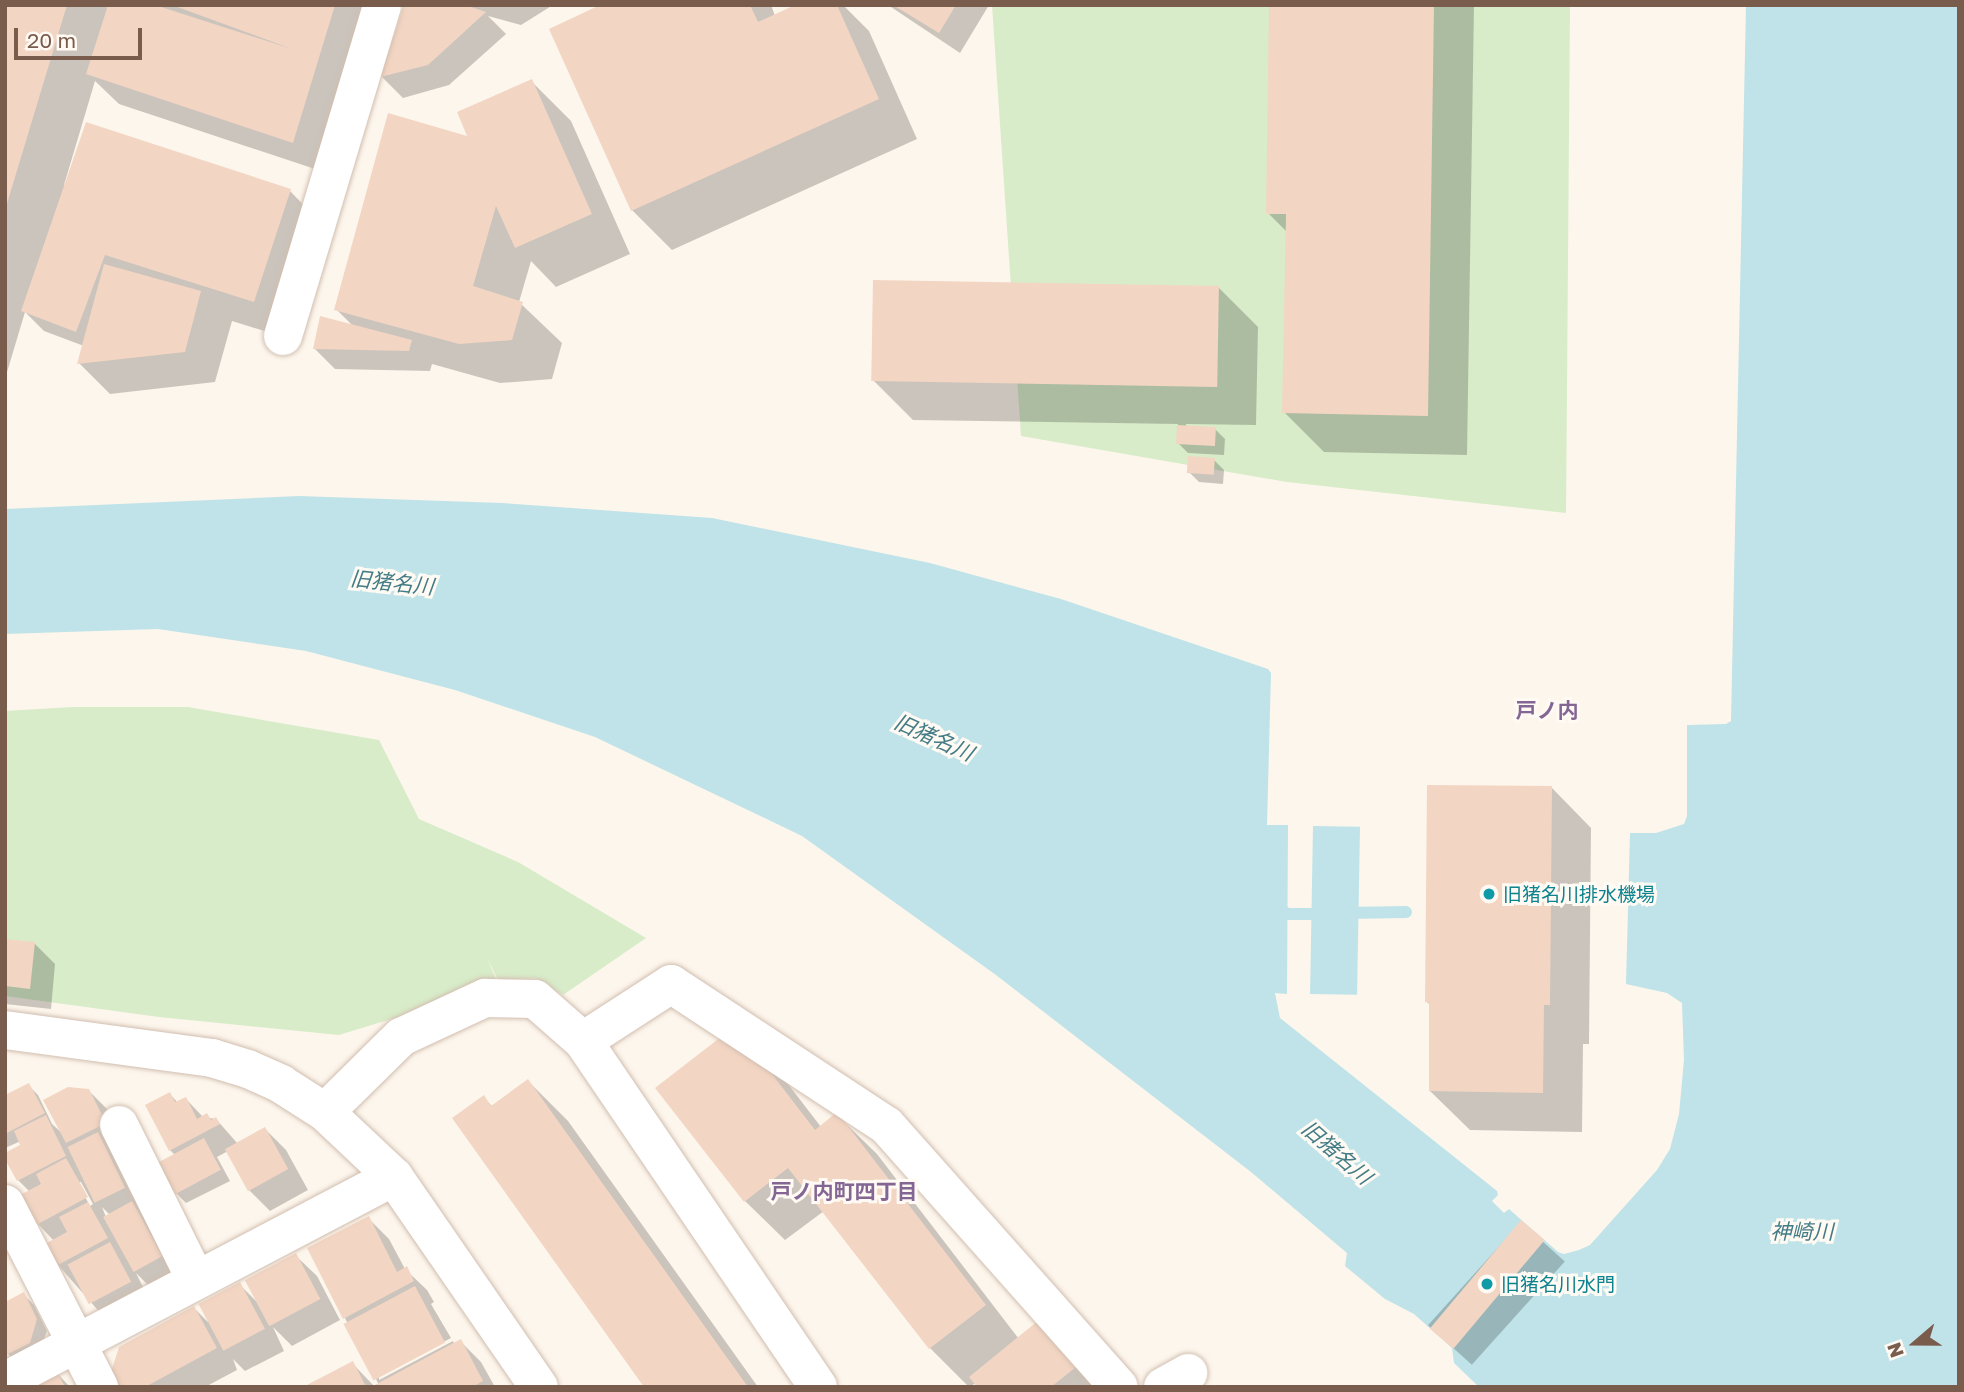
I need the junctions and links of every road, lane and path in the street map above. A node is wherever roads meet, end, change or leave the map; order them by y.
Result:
1 (382, 5) edge
2 (283, 336) dead end
3 (5, 1030) edge
4 (583, 1041) junction
5 (325, 1112) junction
6 (119, 1125) dead end
7 (394, 1177) junction
8 (5, 1204) edge
9 (197, 1280) junction
10 (77, 1344) junction
11 (5, 1381) edge
12 (99, 1387) edge
13 (539, 1387) edge
14 (818, 1387) edge
15 (1119, 1387) edge

1 - 2 street
3 - 5 street
4 - 5 street
4 - 14 street
4 - 15 street
5 - 7 street
6 - 9 street
7 - 9 street
7 - 13 street
8 - 10 street
9 - 10 street
10 - 11 street
10 - 12 street

